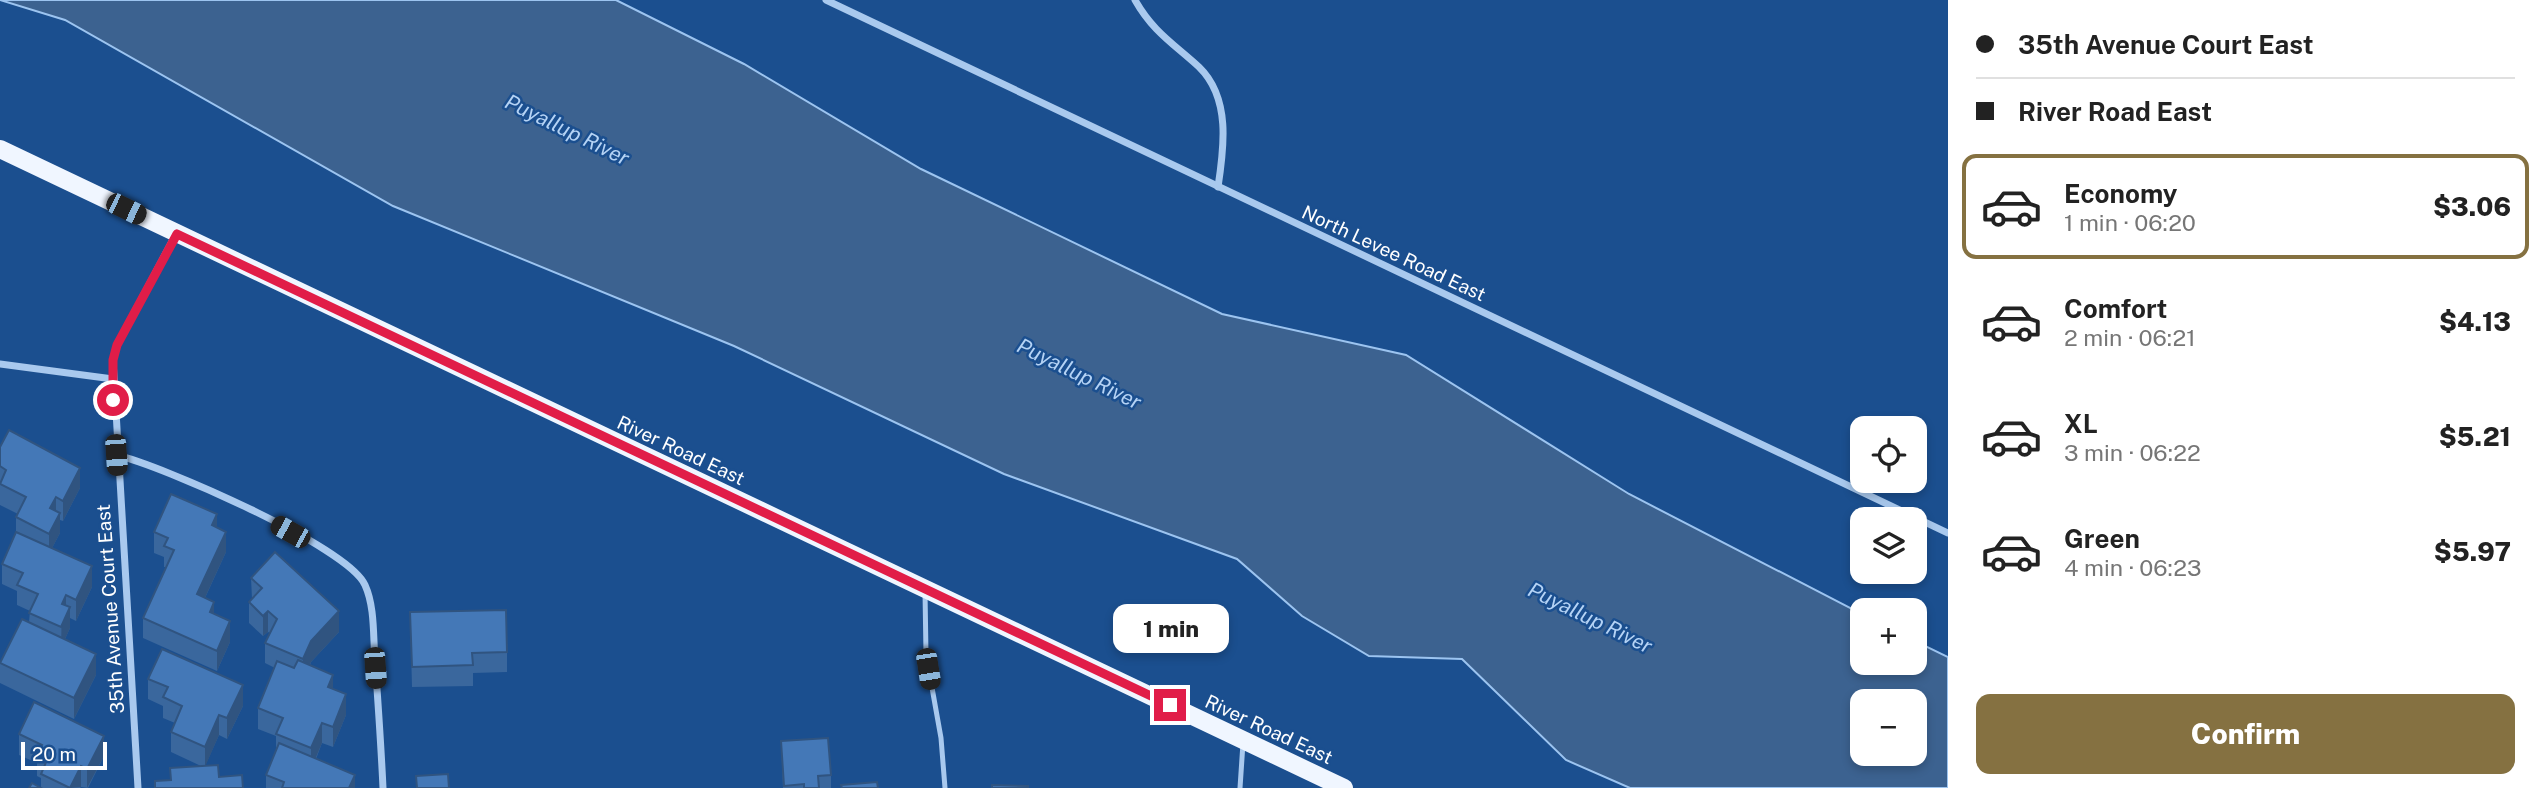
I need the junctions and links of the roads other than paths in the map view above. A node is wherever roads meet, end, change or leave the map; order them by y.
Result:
1 (826, 0) edge
2 (1135, 0) edge
3 (0, 149) edge
4 (1218, 187) junction
5 (177, 234) junction
6 (0, 364) edge
7 (113, 379) junction
8 (116, 455) junction
9 (1948, 533) edge
10 (925, 589) junction
11 (1243, 740) junction
12 (138, 788) edge
13 (383, 788) edge
14 (945, 788) edge
15 (1240, 788) edge
16 (1344, 788) edge

1 - 4 street, North Levee Road East
2 - 4 street
3 - 5 main road, River Road East
4 - 9 street, North Levee Road East
5 - 7 street, 35th Avenue Court East
5 - 10 main road, River Road East
6 - 7 street
7 - 8 street, 35th Avenue Court East
8 - 12 street, 35th Avenue Court East
8 - 13 street
10 - 11 main road, River Road East
10 - 14 lane
11 - 15 lane
11 - 16 main road, River Road East

